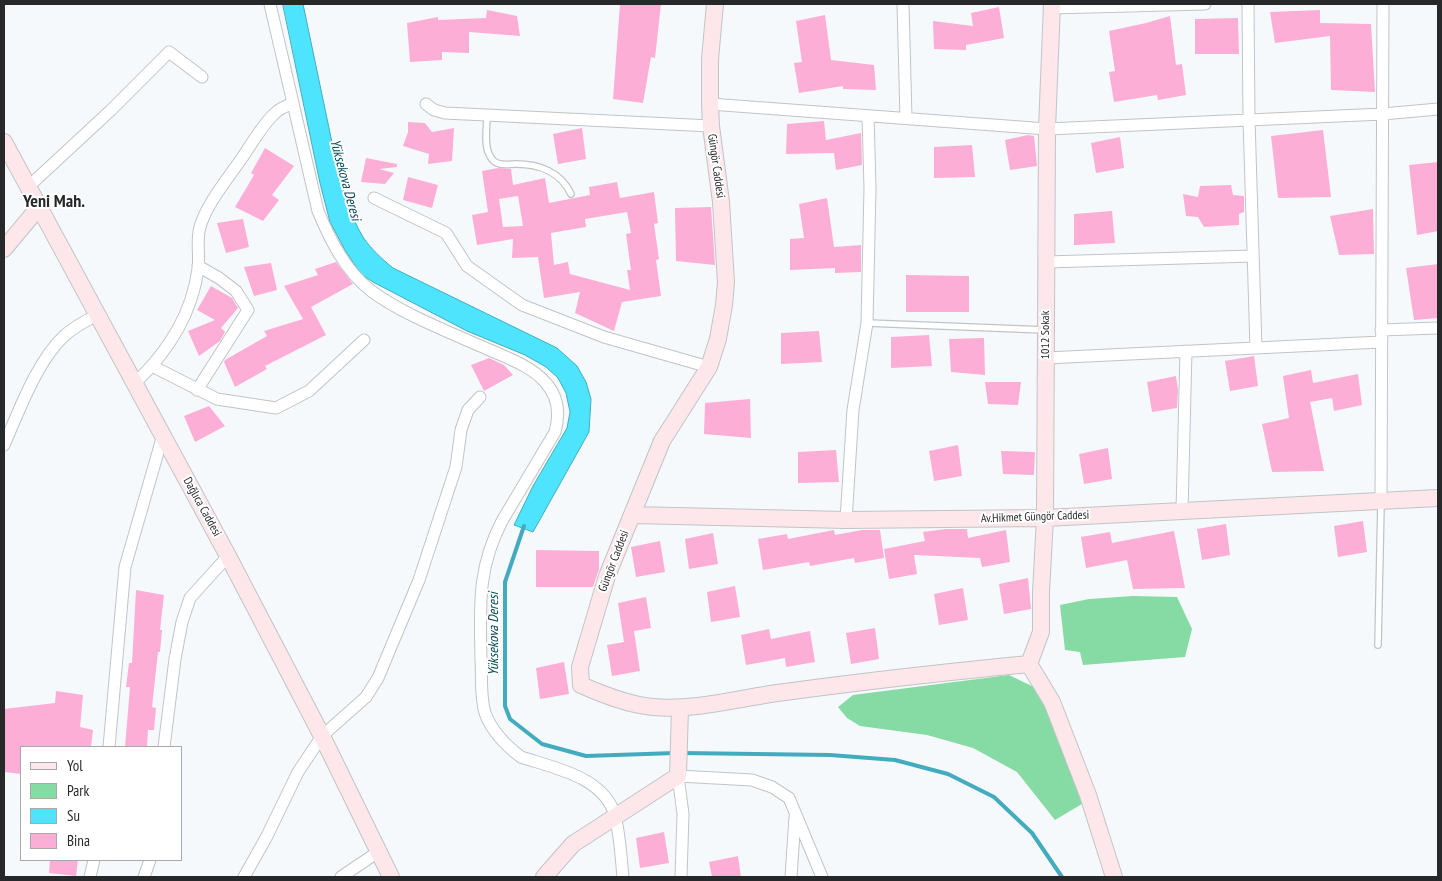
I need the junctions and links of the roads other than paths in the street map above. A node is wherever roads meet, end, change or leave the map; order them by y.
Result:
1 (270, 4) edge
2 (715, 4) edge
3 (903, 4) edge
4 (1188, 4) edge
5 (1205, 4) edge
6 (1248, 4) edge
7 (1383, 4) edge
8 (1051, 6) edge
9 (202, 77) dead end
10 (292, 104) junction
11 (426, 104) dead end
12 (710, 104) junction
13 (1438, 109) edge
14 (1383, 114) junction
15 (487, 115) junction
16 (868, 116) junction
17 (906, 118) junction
18 (1249, 120) junction
19 (711, 126) junction
20 (1047, 128) junction
21 (4, 142) edge
22 (28, 187) junction
23 (571, 194) dead end
24 (374, 198) dead end
25 (39, 207) junction
26 (4, 249) edge
27 (1253, 256) junction
28 (1046, 262) junction
29 (198, 266) junction
30 (97, 315) junction
31 (867, 323) junction
32 (1438, 328) edge
33 (1046, 330) junction
34 (1382, 330) junction
35 (364, 340) dead end
36 (1382, 342) junction
37 (1256, 348) junction
38 (1186, 351) junction
39 (1046, 358) junction
40 (152, 366) junction
41 (709, 367) junction
42 (134, 384) junction
43 (197, 390) junction
44 (480, 398) dead end
45 (163, 435) junction
46 (4, 445) edge
47 (1438, 498) edge
48 (1381, 501) junction
49 (1182, 511) junction
50 (632, 515) junction
51 (1045, 518) junction
52 (846, 520) junction
53 (228, 556) junction
54 (1378, 645) dead end
55 (1029, 664) junction
56 (680, 708) junction
57 (322, 736) junction
58 (109, 746) edge
59 (164, 746) edge
60 (678, 776) junction
61 (796, 814) junction
62 (616, 817) junction
63 (378, 852) junction
64 (94, 861) edge
65 (150, 861) edge
66 (90, 877) edge
67 (144, 877) edge
68 (244, 877) edge
69 (341, 877) edge
70 (391, 877) edge
71 (544, 877) edge
72 (623, 877) edge
73 (681, 877) edge
74 (791, 877) edge
75 (822, 877) edge
76 (1114, 877) edge

1 - 10 street
2 - 12 street, Güngör Caddesi
3 - 17 street
4 - 5 street
4 - 8 street
6 - 18 street
7 - 14 street
8 - 20 street, 1012 Sokak
9 - 22 street
10 - 29 street
10 - 62 street
11 - 15 street
12 - 16 street
12 - 19 street, Güngör Caddesi
13 - 14 street
14 - 18 street
14 - 34 street
15 - 19 street
15 - 23 lane
16 - 17 street
16 - 31 street
17 - 20 street
18 - 20 street
18 - 27 street
19 - 41 street, Güngör Caddesi
20 - 28 street, 1012 Sokak
21 - 22 street, Dağlıca Caddesi
22 - 25 street, Dağlıca Caddesi
24 - 41 street
25 - 26 street
25 - 30 street, Dağlıca Caddesi
27 - 28 street
27 - 37 street
28 - 33 street, 1012 Sokak
29 - 40 street
29 - 43 street
30 - 42 street, Dağlıca Caddesi
30 - 46 street
31 - 33 lane
31 - 52 street
32 - 34 street
33 - 39 street, 1012 Sokak
34 - 36 street
35 - 43 street
36 - 37 street
36 - 48 street
37 - 38 street
38 - 39 street
38 - 49 street
39 - 51 street, 1012 Sokak
40 - 42 street
40 - 43 street
41 - 50 street, Güngör Caddesi
42 - 45 street, Dağlıca Caddesi
44 - 57 street
45 - 53 street, Dağlıca Caddesi
45 - 58 street
47 - 48 street, Av.Hikmet Güngör Caddesi
48 - 49 street, Av.Hikmet Güngör Caddesi
48 - 54 lane
49 - 51 street, Av.Hikmet Güngör Caddesi
50 - 52 street, Av.Hikmet Güngör Caddesi
50 - 56 street, Güngör Caddesi
51 - 52 street, Av.Hikmet Güngör Caddesi
51 - 55 street, 1012 Sokak
53 - 57 street, Dağlıca Caddesi
53 - 59 street
55 - 56 street, Güngör Caddesi
55 - 76 street
56 - 60 street
57 - 63 street, Dağlıca Caddesi
57 - 68 street
60 - 61 street
60 - 62 street
60 - 73 street
61 - 74 street
61 - 75 street
62 - 71 street
62 - 72 street
63 - 69 street
63 - 70 street, Dağlıca Caddesi
64 - 66 street
65 - 67 street

